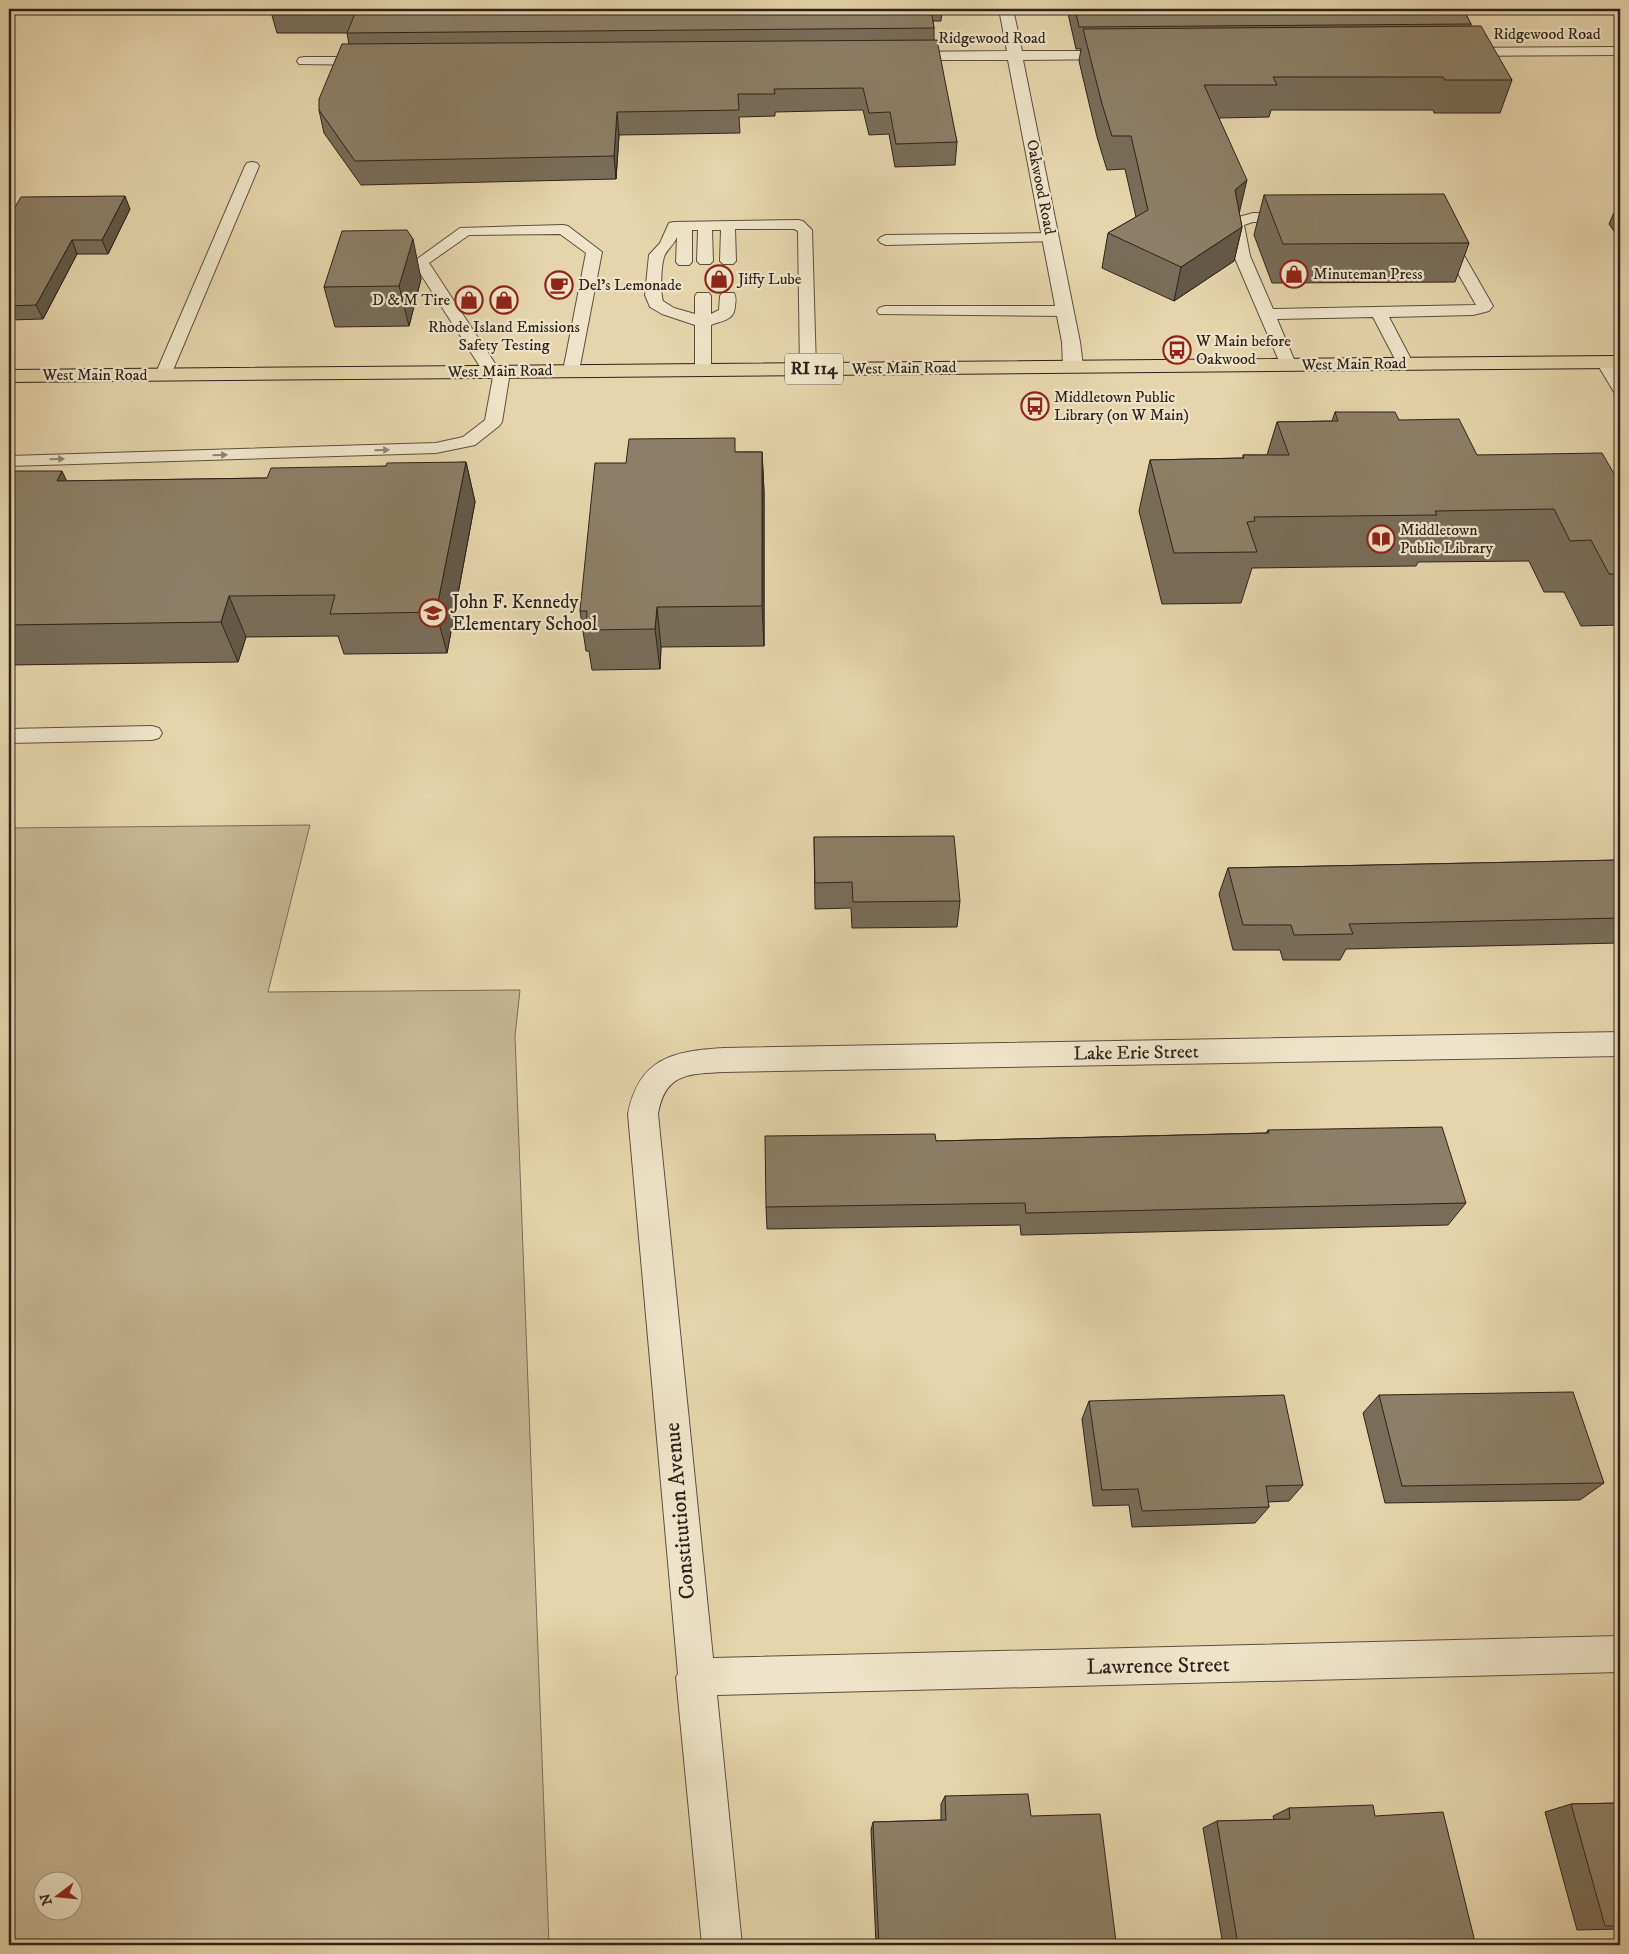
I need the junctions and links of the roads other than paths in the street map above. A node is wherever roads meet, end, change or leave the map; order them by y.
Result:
1 (1006, 9) edge
2 (1620, 51) edge
3 (1446, 52) edge
4 (1133, 54) edge
5 (1015, 55) junction
6 (886, 56) edge
7 (383, 61) edge
8 (304, 62) dead end
9 (252, 166) dead end
10 (1309, 218) edge
11 (1436, 222) edge
12 (705, 225) junction
13 (728, 225) junction
14 (685, 226) junction
15 (1050, 238) junction
16 (886, 240) dead end
17 (728, 261) dead end
18 (684, 262) dead end
19 (704, 262) dead end
20 (682, 296) dead end
21 (703, 296) dead end
22 (728, 296) dead end
23 (1064, 310) junction
24 (885, 311) dead end
25 (1379, 312) junction
26 (1266, 314) junction
27 (684, 317) junction
28 (703, 322) junction
29 (1612, 362) edge
30 (1405, 363) junction
31 (1288, 364) junction
32 (1073, 366) junction
33 (808, 369) junction
34 (703, 370) junction
35 (571, 371) junction
36 (497, 372) junction
37 (163, 375) junction
38 (9, 376) edge
39 (1620, 388) edge
40 (9, 461) edge
41 (152, 733) dead end
42 (9, 736) edge
43 (1620, 1044) edge
44 (655, 1079) joint
45 (1620, 1654) edge
46 (695, 1677) junction
47 (722, 1945) edge

1 - 5 street, Oakwood Road
2 - 3 street, Ridgewood Road
4 - 5 street, Ridgewood Road
5 - 6 street, Ridgewood Road
5 - 15 street, Oakwood Road
7 - 8 street
9 - 37 lane
10 - 26 lane
11 - 25 lane
12 - 13 lane
12 - 14 lane
12 - 19 lane
13 - 17 lane
13 - 33 lane
14 - 18 lane
14 - 27 lane
15 - 16 lane
15 - 23 street, Oakwood Road
20 - 27 lane
21 - 28 lane
22 - 28 lane
23 - 24 lane
23 - 32 street, Oakwood Road
25 - 26 lane
25 - 30 lane
26 - 31 lane
27 - 28 lane
28 - 34 lane
29 - 30 highway, West Main Road / RI 114
29 - 39 lane
30 - 31 highway, West Main Road / RI 114
31 - 32 highway, West Main Road / RI 114
32 - 33 highway, West Main Road / RI 114
33 - 34 highway, West Main Road / RI 114
34 - 35 highway, West Main Road / RI 114
35 - 36 highway, West Main Road / RI 114
35 - 36 lane
36 - 37 highway, West Main Road / RI 114
40 -> 36 lane
37 - 38 highway, West Main Road / RI 114
41 - 42 lane
43 - 44 street, Lake Erie Street
44 - 46 street, Constitution Avenue
45 - 46 street, Lawrence Street
46 - 47 street, Constitution Avenue

